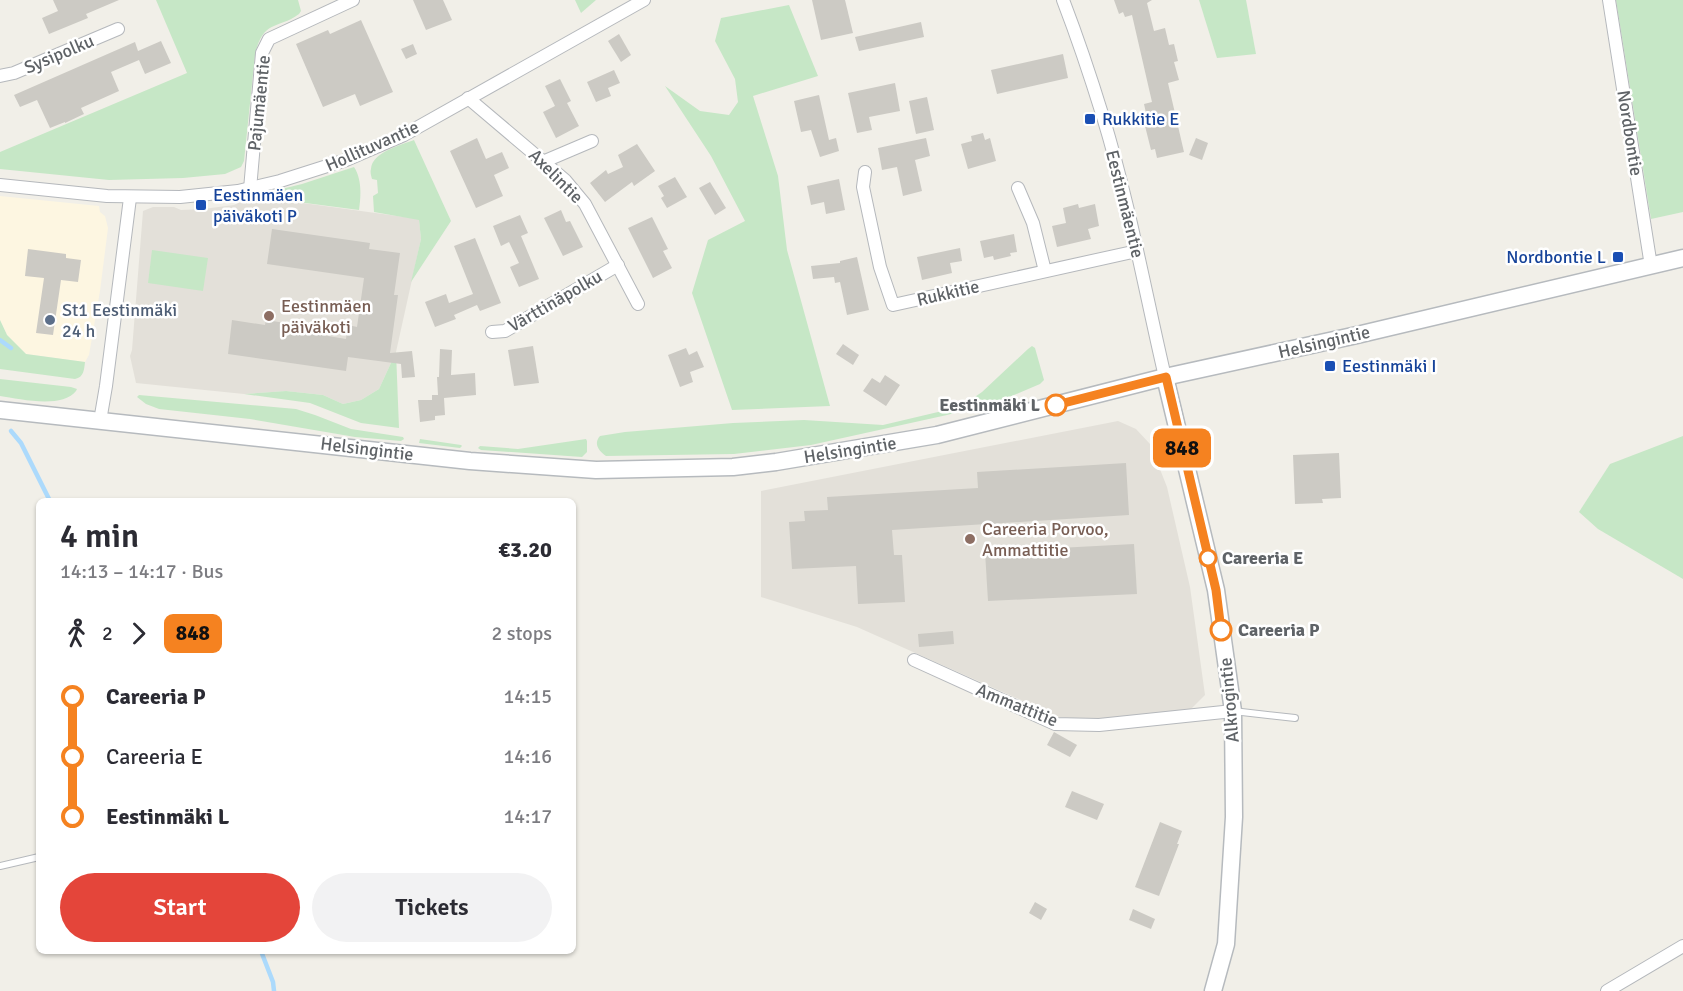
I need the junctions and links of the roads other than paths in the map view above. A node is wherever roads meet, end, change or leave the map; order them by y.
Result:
1 (353, 0) edge
2 (644, 0) edge
3 (1063, 0) edge
4 (1609, 0) edge
5 (118, 29) dead end
6 (0, 76) edge
7 (468, 98) junction
8 (592, 141) dead end
9 (545, 161) junction
10 (865, 172) dead end
11 (0, 185) edge
12 (1018, 188) dead end
13 (250, 189) junction
14 (130, 198) junction
15 (1137, 251) junction
16 (1683, 258) edge
17 (618, 265) junction
18 (1651, 266) junction
19 (1045, 271) junction
20 (638, 304) dead end
21 (492, 332) dead end
22 (1166, 377) junction
23 (0, 410) edge
24 (100, 421) junction
25 (914, 660) dead end
26 (1233, 711) junction
27 (1295, 718) dead end
28 (36, 858) edge
29 (0, 866) edge
30 (1683, 946) edge
31 (1213, 991) edge
32 (1607, 991) edge

1 - 13 street, Pajumäentie
2 - 7 street, Hollituvantie
3 - 15 street, Eestinmäentie
4 - 18 street, Nordbontie
5 - 6 street, Sysipolku
7 - 9 street, Axelintie
7 - 13 street, Hollituvantie
8 - 9 street
9 - 17 street, Axelintie
10 - 19 street, Rukkitie
11 - 14 street, Hollituvantie
12 - 19 street
13 - 14 street, Hollituvantie
14 - 24 street
15 - 19 street, Rukkitie
15 - 22 street, Eestinmäentie
16 - 18 main road, Helsingintie
17 - 20 street, Axelintie
17 - 21 street, Värttinäpolku
18 - 22 main road, Helsingintie
22 - 24 main road, Helsingintie
22 - 26 main road, Alkrogintie
23 - 24 main road, Helsingintie
25 - 26 street, Ammattitie
26 - 27 lane
26 - 31 main road, Alkrogintie
28 - 29 lane
30 - 32 street

